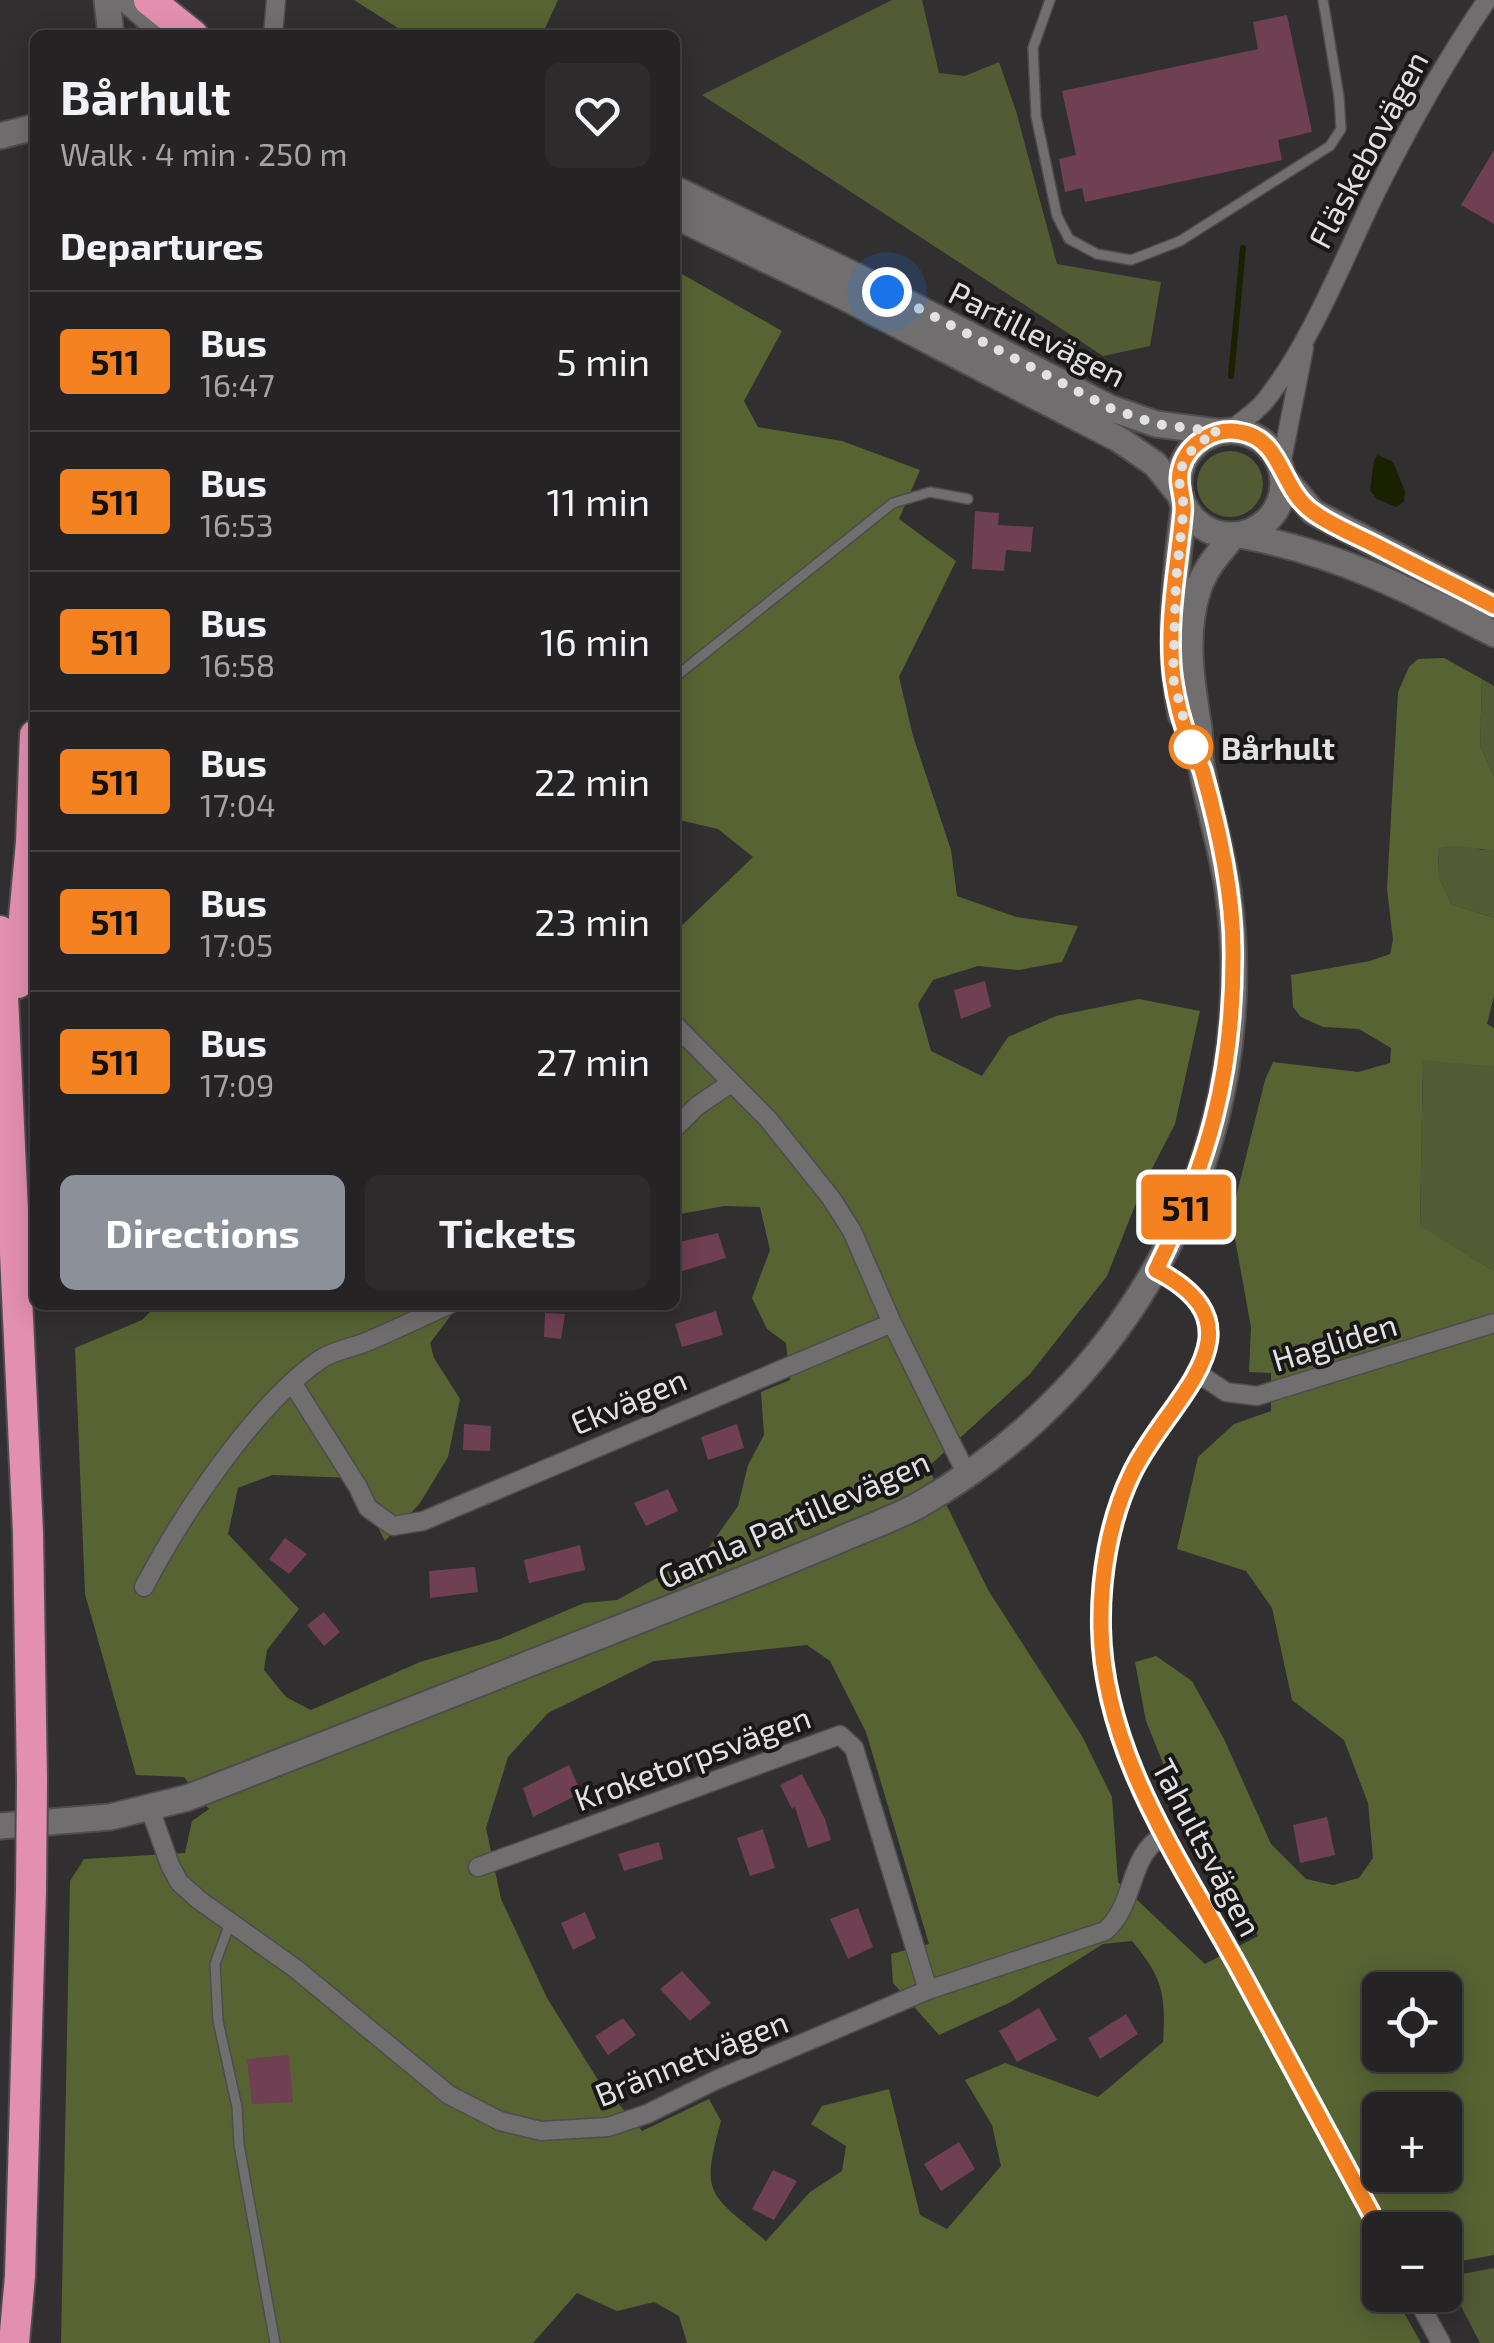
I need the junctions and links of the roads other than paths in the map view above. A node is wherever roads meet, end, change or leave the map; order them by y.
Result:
1 (107, 0) edge
2 (127, 0) edge
3 (149, 0) edge
4 (276, 0) edge
5 (1050, 0) edge
6 (1323, 0) edge
7 (1491, 0) edge
8 (110, 30) edge
9 (168, 30) edge
10 (187, 30) edge
11 (273, 30) edge
12 (30, 128) edge
13 (0, 136) edge
14 (680, 190) edge
15 (680, 218) edge
16 (1308, 329) junction
17 (1224, 432) junction
18 (1282, 471) junction
19 (968, 499) dead end
20 (1182, 500) junction
21 (1237, 535) junction
22 (1494, 606) edge
23 (1494, 634) edge
24 (680, 673) edge
25 (1202, 766) junction
26 (30, 853) edge
27 (0, 931) edge
28 (680, 1030) edge
29 (731, 1083) junction
30 (8, 1091) junction
31 (680, 1123) edge
32 (1156, 1270) junction
33 (437, 1310) edge
34 (892, 1323) junction
35 (1494, 1323) edge
36 (1196, 1372) junction
37 (293, 1384) junction
38 (967, 1475) junction
39 (144, 1588) dead end
40 (150, 1809) junction
41 (0, 1826) edge
42 (1164, 1835) junction
43 (478, 1867) dead end
44 (231, 1921) junction
45 (928, 1990) junction
46 (1370, 2212) edge
47 (1424, 2312) edge
48 (14, 2343) edge
49 (274, 2343) edge
50 (1441, 2343) edge

1 - 8 street
2 - 9 street
3 - 10 highway
4 - 11 street
5 - 6 lane
7 - 16 street, Fläskebovägen
12 - 13 street
14 - 17 street, Partillevägen
15 - 20 street, Partillevägen
16 - 17 street, Fläskebovägen
16 - 18 street, Fläskebovägen
17 - 18 street
17 - 20 street
18 - 21 street
18 - 22 street
19 - 24 lane
20 - 21 street
20 - 25 street, Gamla Partillevägen
21 - 23 street
21 - 25 street, Gamla Partillevägen
25 - 32 street, Gamla Partillevägen
26 - 30 highway
27 - 30 highway
28 - 29 street
29 - 31 street
29 - 34 street
30 - 48 highway, bridge
32 - 36 street, Tahultsvägen
32 - 38 street, Gamla Partillevägen
33 - 37 street
34 - 37 street, Ekvägen
34 - 38 street
35 - 36 street, Hagliden
36 - 42 street, Tahultsvägen
37 - 39 street
38 - 40 street, Gamla Partillevägen
40 - 41 street, Gamla Partillevägen
40 - 44 street, Brännetvägen
42 - 45 street, Brännetvägen
42 - 46 street, Tahultsvägen
43 - 45 street, Kroketorpsvägen
44 - 45 street, Brännetvägen
44 - 49 lane
47 - 50 street

